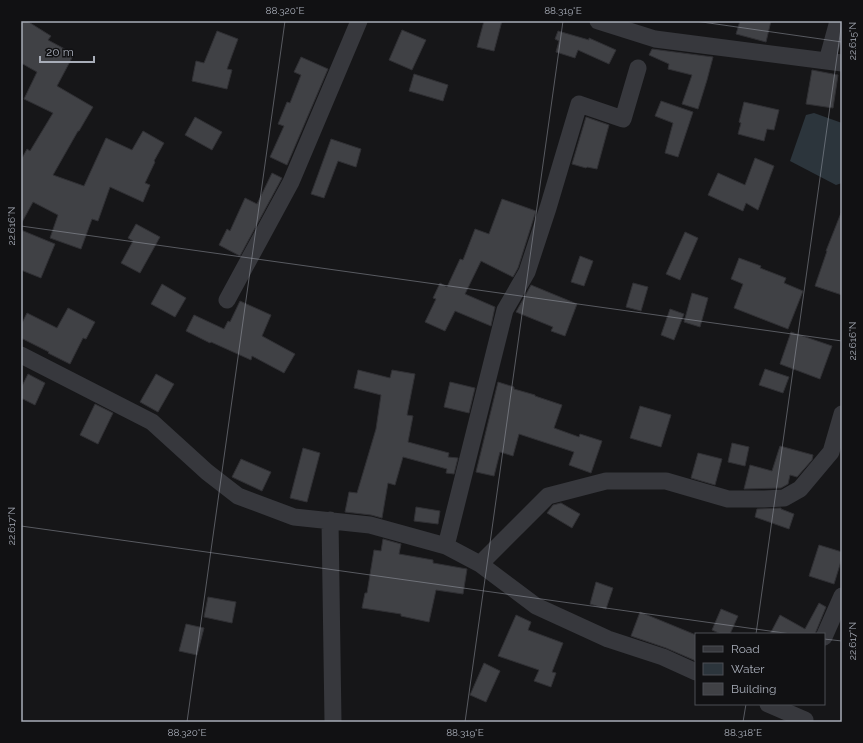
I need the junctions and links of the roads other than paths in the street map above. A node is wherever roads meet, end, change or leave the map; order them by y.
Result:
1 (359, 21) edge
2 (598, 21) edge
3 (838, 21) edge
4 (834, 62) edge
5 (638, 68) dead end
6 (227, 300) dead end
7 (21, 355) edge
8 (842, 414) edge
9 (330, 520) junction
10 (446, 546) junction
11 (480, 564) junction
12 (842, 596) edge
13 (825, 636) edge
14 (695, 672) edge
15 (771, 705) edge
16 (796, 713) edge
17 (333, 722) edge

1 - 6 street
2 - 4 street
3 - 4 street
5 - 10 street
7 - 9 street
8 - 11 street
9 - 10 street
9 - 17 street
10 - 11 street
11 - 14 street
12 - 13 street
15 - 16 street

